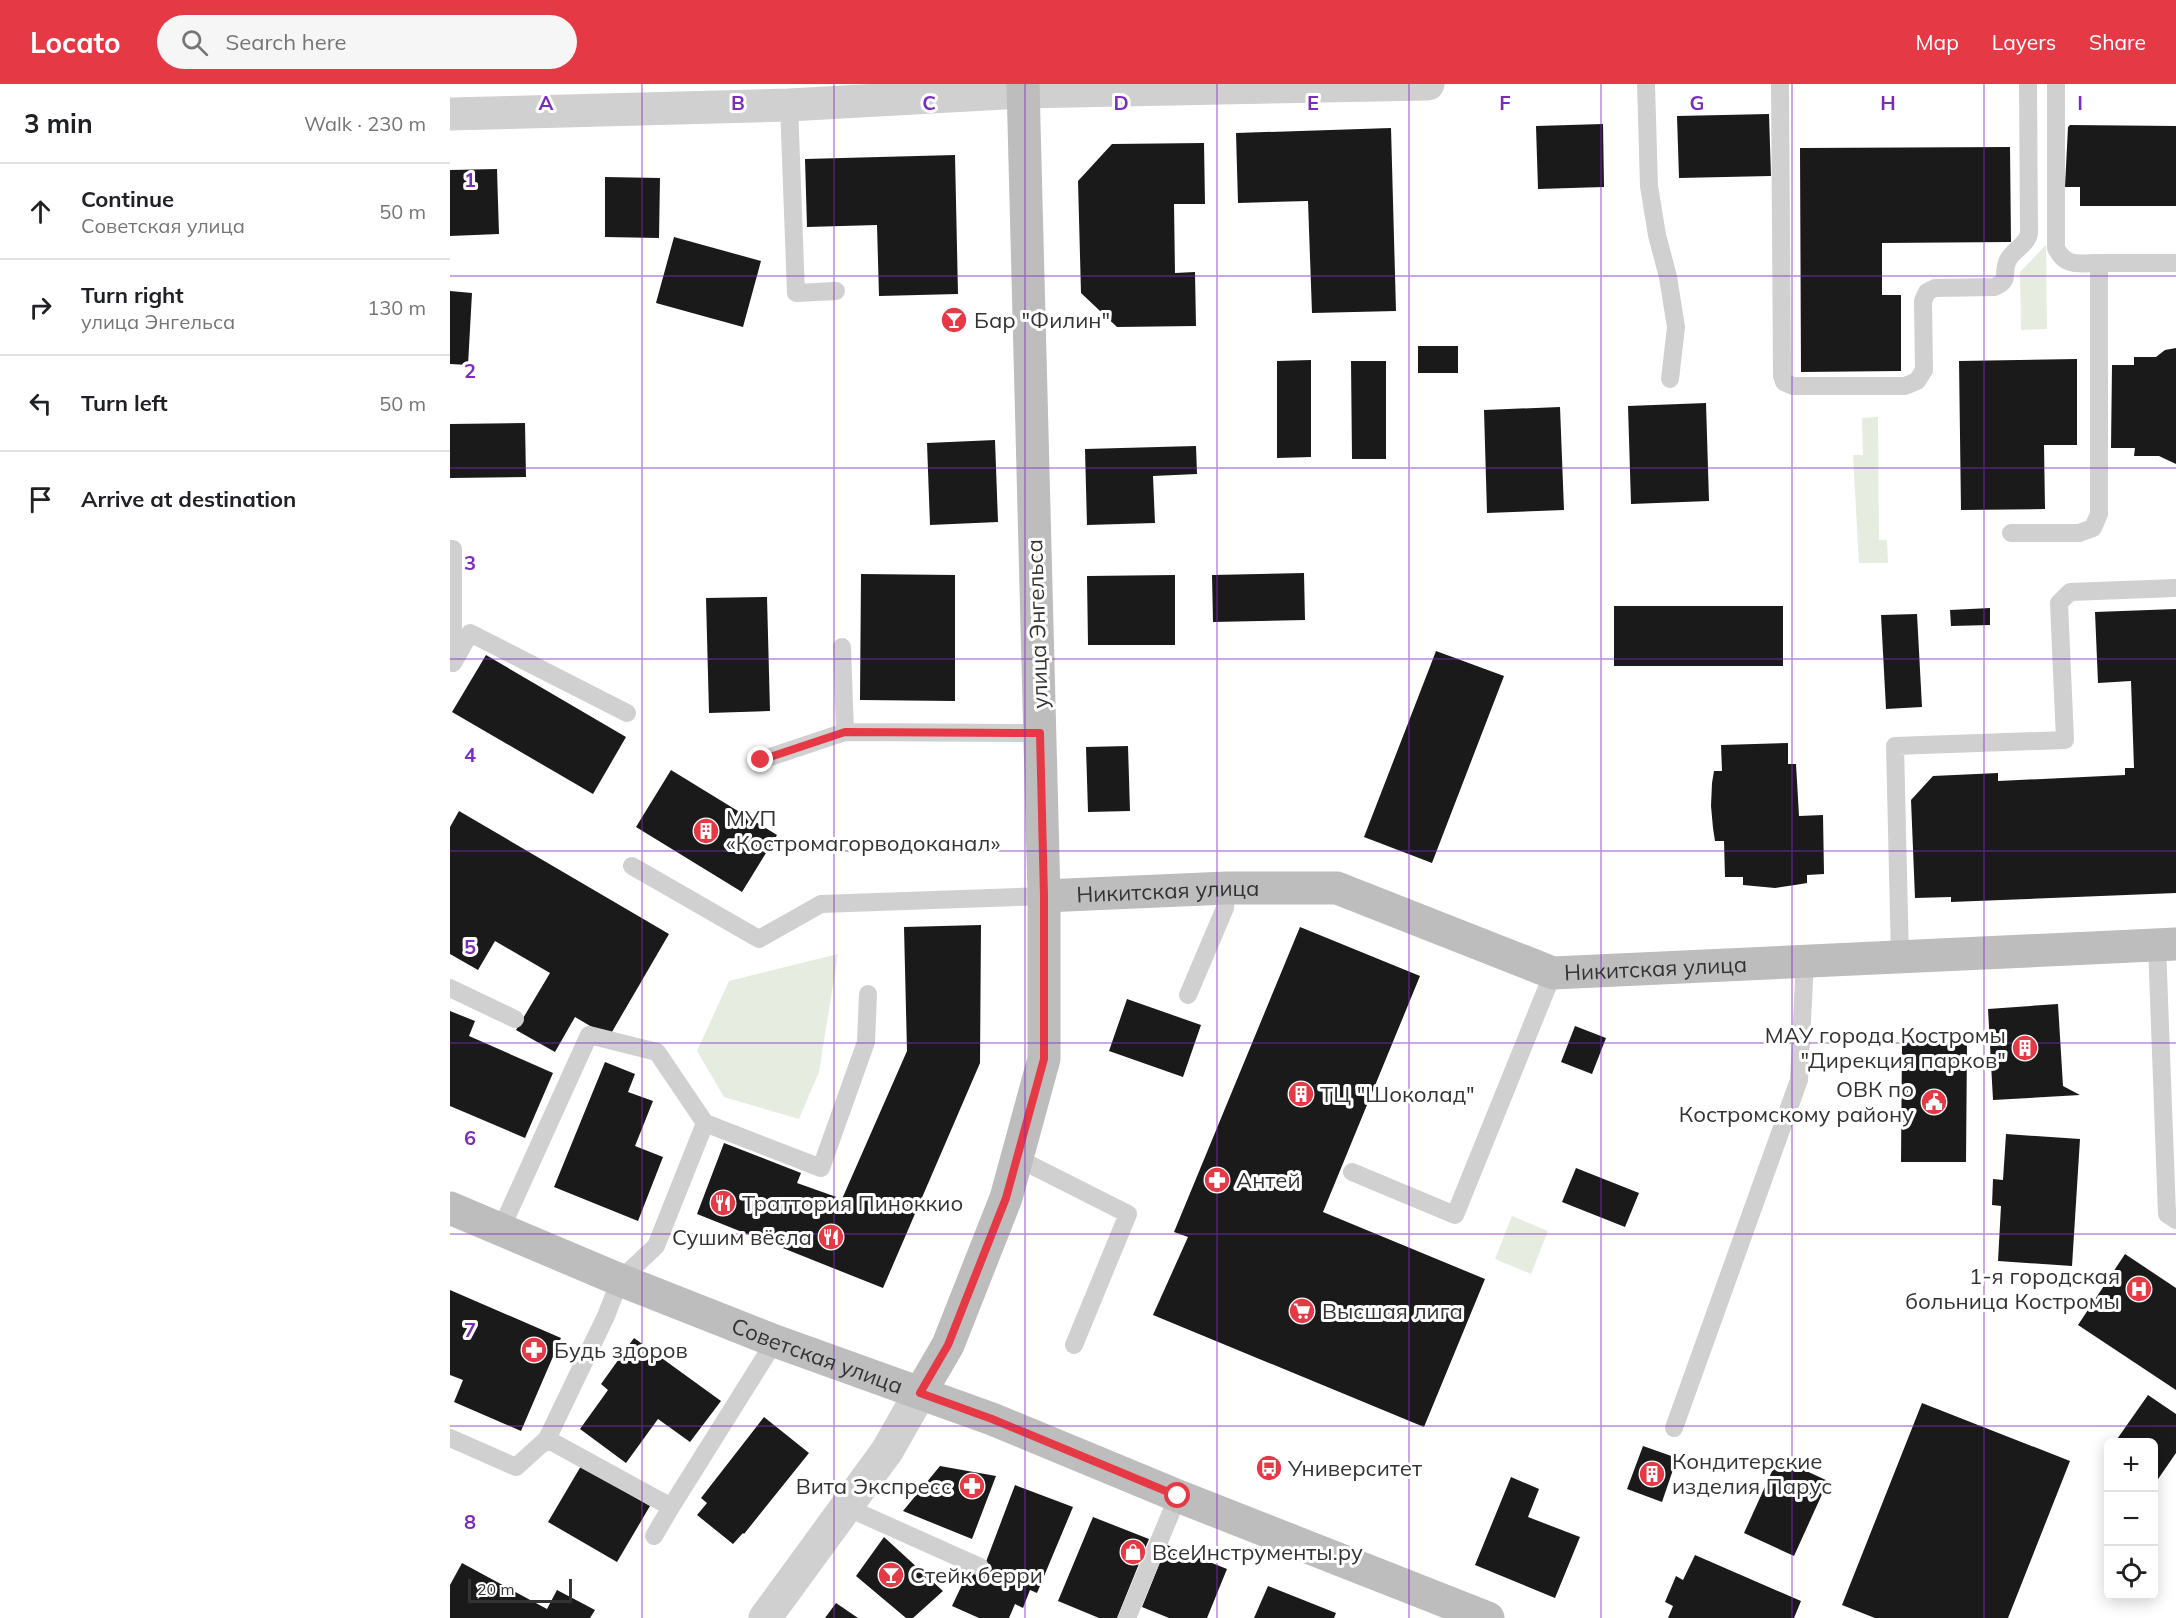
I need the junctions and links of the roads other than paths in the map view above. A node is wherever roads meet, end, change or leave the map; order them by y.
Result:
1 (1428, 84) edge
2 (1646, 84) edge
3 (1780, 84) edge
4 (2028, 84) edge
5 (2056, 84) edge
6 (1023, 88) edge
7 (789, 105) junction
8 (450, 114) edge
9 (2099, 262) junction
10 (2176, 262) edge
11 (836, 291) dead end
12 (1670, 379) dead end
13 (2011, 533) dead end
14 (450, 549) edge
15 (2176, 588) edge
16 (842, 646) dead end
17 (451, 664) edge
18 (627, 713) dead end
19 (845, 732) junction
20 (1040, 733) junction
21 (761, 760) dead end
22 (632, 866) dead end
23 (1227, 888) junction
24 (1044, 896) junction
25 (2167, 945) edge
26 (1900, 957) junction
27 (1805, 961) junction
28 (1553, 973) junction
29 (450, 988) edge
30 (868, 994) dead end
31 (1188, 995) dead end
32 (515, 1019) dead end
33 (705, 1123) junction
34 (1017, 1158) junction
35 (1352, 1172) dead end
36 (450, 1208) edge
37 (2176, 1220) edge
38 (501, 1229) junction
39 (620, 1280) junction
40 (775, 1341) junction
41 (1074, 1345) dead end
42 (920, 1393) junction
43 (1674, 1428) dead end
44 (450, 1438) edge
45 (547, 1439) junction
46 (1178, 1496) junction
47 (671, 1507) junction
48 (846, 1507) junction
49 (654, 1536) dead end
50 (980, 1567) dead end
51 (765, 1618) edge
52 (1128, 1618) edge
53 (1488, 1618) edge

1 - 6 street
2 - 12 lane
3 - 4 lane
5 - 9 lane
6 - 7 street
6 - 20 main road, улица Энгельса
7 - 8 street
7 - 11 lane
9 - 10 lane
9 - 13 lane
14 - 17 lane
15 - 26 lane
16 - 19 lane
17 - 18 lane
19 - 20 lane
19 - 21 lane
20 - 24 main road, улица Энгельса
22 - 24 lane
23 - 24 main road, Никитская улица
23 - 28 main road, Никитская улица
23 - 31 lane
24 - 34 main road, улица Энгельса
25 - 26 main road, Никитская улица
25 - 37 lane
26 - 27 main road, Никитская улица
27 - 28 main road, Никитская улица
27 - 43 lane
28 - 35 lane
29 - 32 lane
30 - 33 lane
33 - 38 lane
33 - 39 lane
34 - 41 lane
34 - 42 main road, улица Энгельса
36 - 38 main road, Советская улица
38 - 39 main road, Советская улица
39 - 40 main road, Советская улица
39 - 45 lane
40 - 42 main road, Советская улица
40 - 47 lane
42 - 46 main road, Советская улица
42 - 48 street
44 - 45 lane
45 - 47 lane
46 - 52 lane
46 - 53 main road, Советская улица
47 - 49 lane
48 - 50 lane
48 - 51 street

